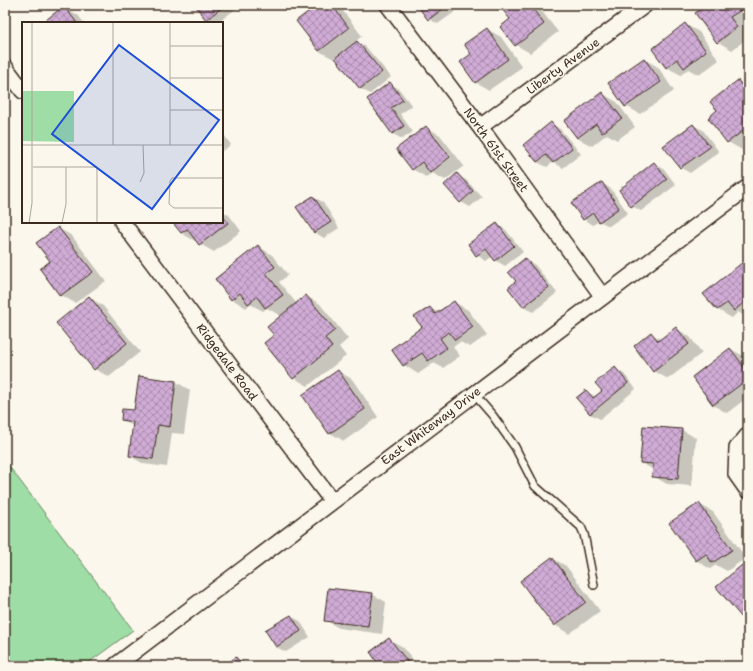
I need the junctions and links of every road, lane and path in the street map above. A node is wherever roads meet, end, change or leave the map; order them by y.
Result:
1 (388, 5) edge
2 (645, 5) edge
3 (5, 67) edge
4 (22, 90) edge
5 (480, 127) junction
6 (748, 187) edge
7 (123, 223) edge
8 (603, 296) junction
9 (474, 394) junction
10 (748, 435) edge
11 (748, 491) edge
12 (332, 501) junction
13 (594, 585) dead end
14 (115, 666) edge

1 - 5 street, North 61st Street
2 - 5 street, Liberty Avenue
3 - 4 street
5 - 8 street, North 61st Street
6 - 8 street, East Whiteway Drive
7 - 12 street, Ridgedale Road
8 - 9 street, East Whiteway Drive
9 - 12 street, East Whiteway Drive
9 - 13 lane
10 - 11 street
12 - 14 street, East Whiteway Drive

